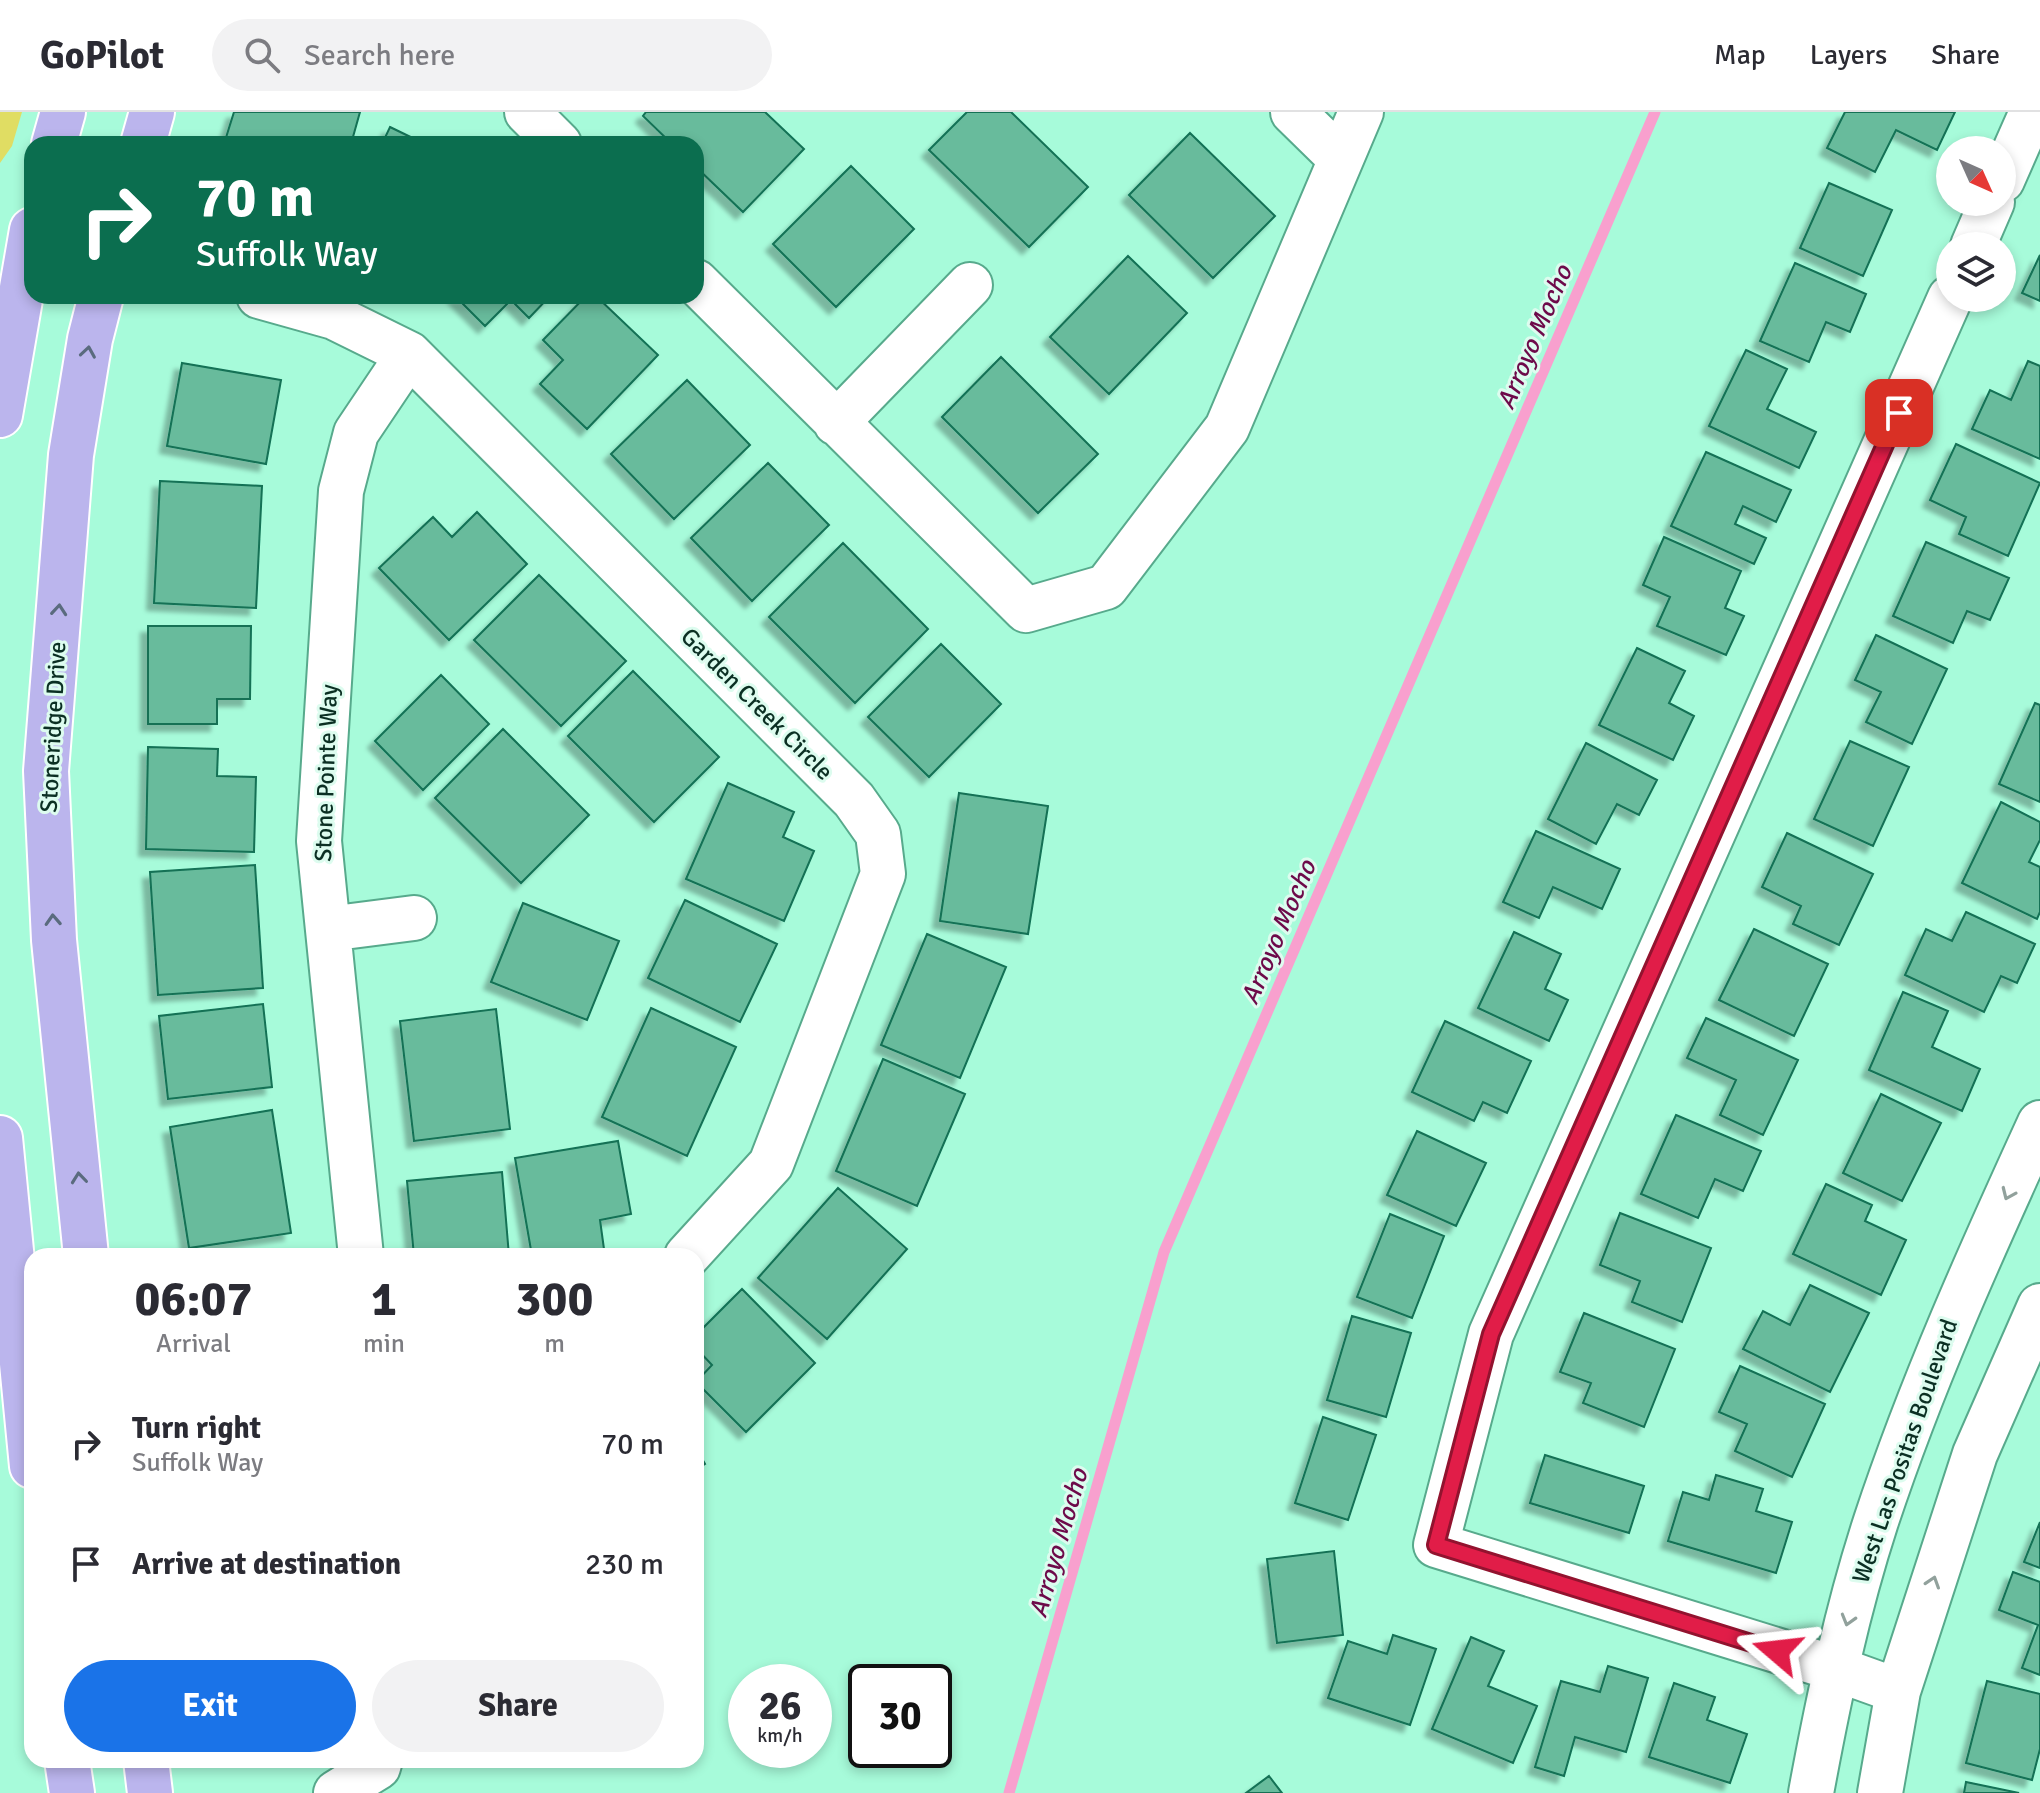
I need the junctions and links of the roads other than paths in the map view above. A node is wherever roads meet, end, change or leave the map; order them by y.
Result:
1 (63, 112) edge
2 (152, 112) edge
3 (527, 112) edge
4 (1293, 112) edge
5 (1361, 112) edge
6 (2032, 112) edge
7 (56, 136) edge
8 (145, 136) edge
9 (551, 136) edge
10 (2016, 148) edge
11 (1341, 159) junction
12 (23, 244) edge
13 (970, 285) dead end
14 (704, 290) edge
15 (99, 304) edge
16 (288, 304) edge
17 (1944, 312) edge
18 (409, 354) junction
19 (0, 415) edge
20 (836, 423) junction
21 (414, 918) dead end
22 (328, 929) junction
23 (2040, 1123) edge
24 (0, 1138) edge
25 (85, 1248) edge
26 (360, 1248) edge
27 (694, 1248) edge
28 (2040, 1306) edge
29 (24, 1384) edge
30 (1834, 1668) junction
31 (1898, 1691) junction
32 (68, 1768) edge
33 (147, 1768) edge
34 (376, 1768) edge
35 (72, 1793) edge
36 (150, 1793) edge
37 (336, 1793) edge
38 (1811, 1793) edge
39 (1880, 1793) edge

1 - 7 main road
2 - 8 main road
3 - 9 street
4 - 11 street
5 - 11 street
6 - 10 street
11 - 20 street
12 - 19 main road
13 - 20 street
14 - 20 street
25 -> 15 main road, Stoneridge Drive
16 - 18 street, Garden Creek Circle
17 - 30 street
18 - 22 street, Stone Pointe Way
18 - 27 street, Garden Creek Circle
21 - 22 street
22 - 26 street, Stone Pointe Way
23 -> 30 street, West Las Positas Boulevard
24 - 29 main road
31 -> 28 street
30 - 31 street
30 - 38 street, West Las Positas Boulevard
31 - 39 street
32 - 35 main road
33 - 36 main road
34 - 37 street

